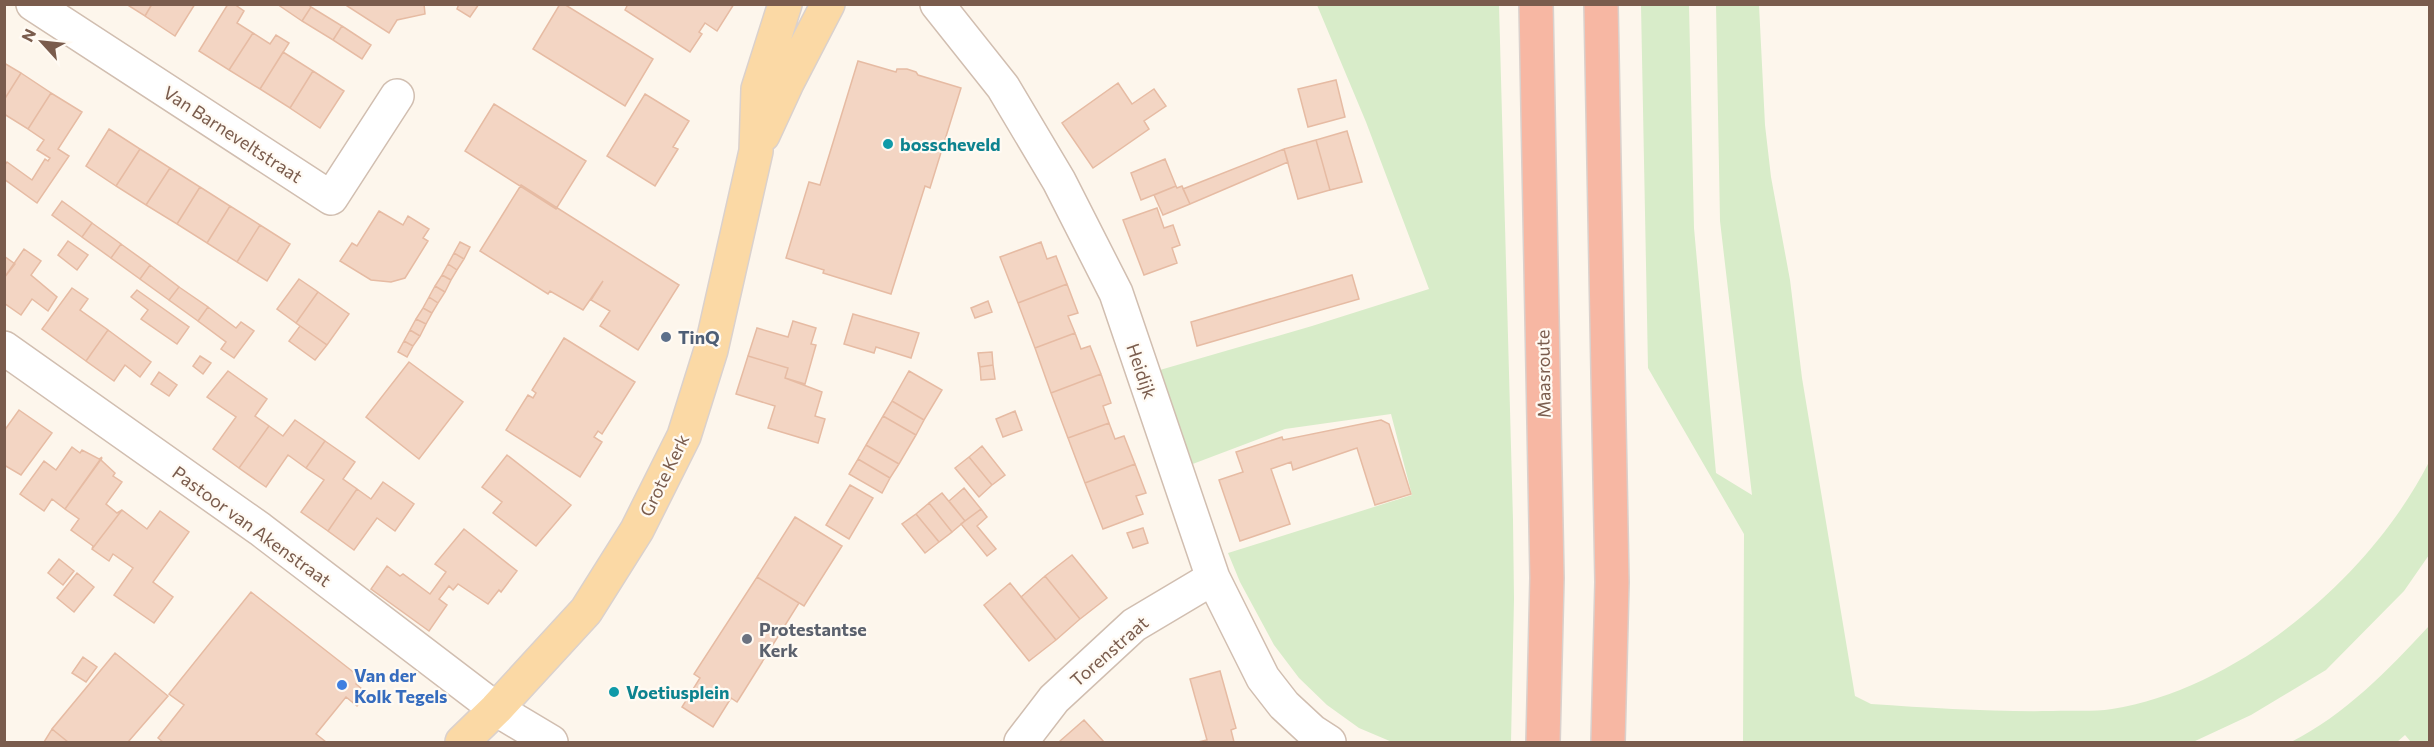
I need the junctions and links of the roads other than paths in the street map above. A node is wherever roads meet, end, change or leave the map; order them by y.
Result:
1 (33, 4) edge
2 (784, 4) edge
3 (828, 4) edge
4 (937, 4) edge
5 (1536, 4) edge
6 (1601, 4) edge
7 (397, 96) dead end
8 (756, 151) junction
9 (4, 348) edge
10 (1213, 578) junction
11 (496, 709) junction
12 (462, 742) edge
13 (551, 742) edge
14 (1021, 742) edge
15 (1329, 742) edge
16 (1543, 742) edge
17 (1608, 742) edge

1 - 7 street, Van Barneveltstraat
2 - 8 main road, Grote Kerk
3 - 8 main road, Grote Kerk
4 - 10 street, Heidijk
5 - 16 highway, Maasroute
6 - 17 highway
8 - 11 main road, Grote Kerk
9 - 11 street, Pastoor van Akenstraat
10 - 14 street, Torenstraat
10 - 15 street, Heidijk
11 - 12 main road, Grote Kerk
11 - 13 street, Pastoor van Akenstraat

